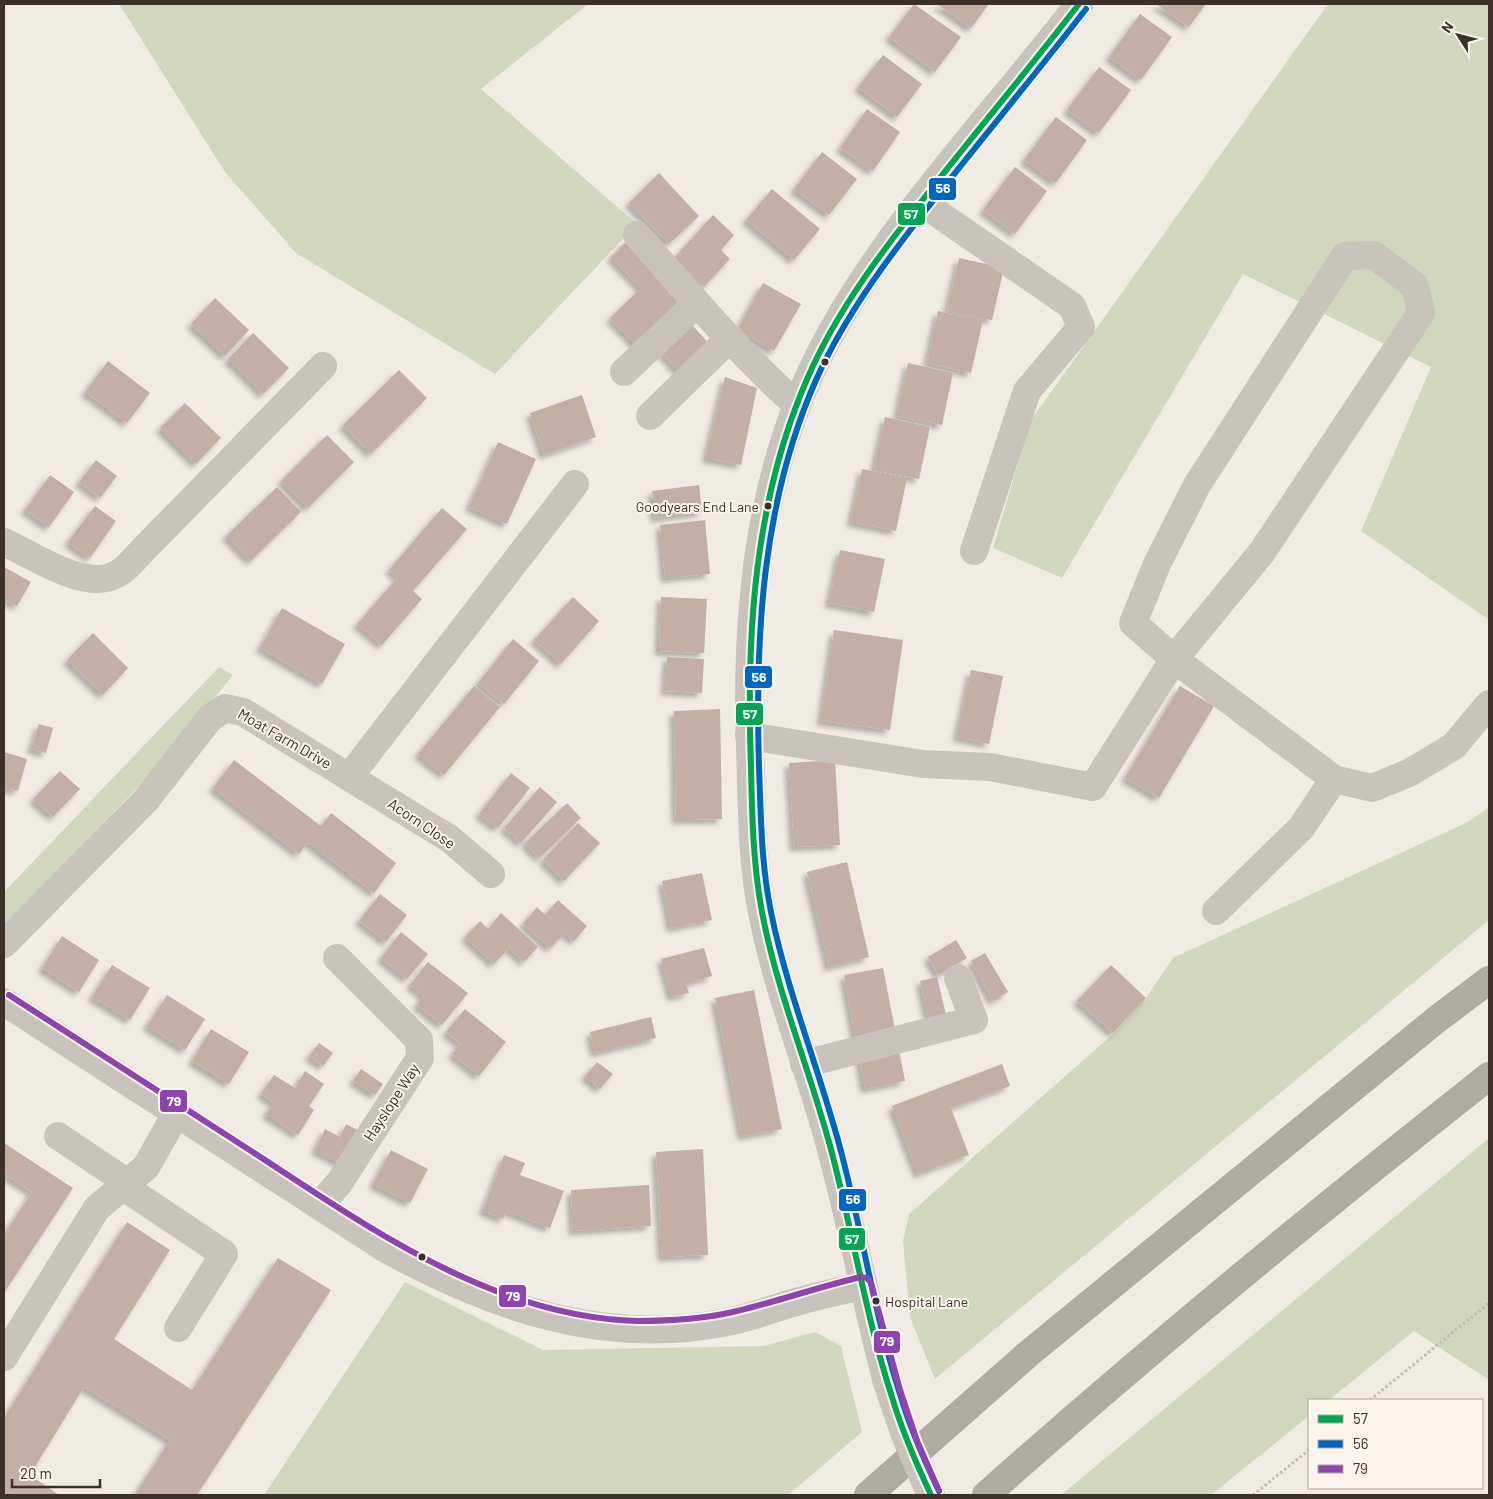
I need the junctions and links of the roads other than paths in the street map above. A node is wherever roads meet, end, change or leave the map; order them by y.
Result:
1 (1079, 4) edge
2 (921, 202) junction
3 (637, 235) dead end
4 (697, 303) junction
5 (730, 338) junction
6 (323, 366) dead end
7 (624, 372) dead end
8 (797, 405) junction
9 (650, 416) dead end
10 (575, 484) dead end
11 (4, 542) edge
12 (974, 550) dead end
13 (1174, 659) junction
14 (1489, 704) edge
15 (749, 736) junction
16 (350, 776) junction
17 (1334, 778) junction
18 (491, 874) dead end
19 (1216, 910) dead end
20 (4, 944) edge
21 (337, 958) dead end
22 (958, 978) dead end
23 (1489, 980) edge
24 (4, 1002) edge
25 (804, 1064) junction
26 (1489, 1076) edge
27 (176, 1114) junction
28 (58, 1136) dead end
29 (128, 1183) junction
30 (319, 1206) junction
31 (863, 1286) junction
32 (178, 1328) dead end
33 (4, 1357) edge
34 (868, 1495) edge
35 (931, 1495) edge
36 (986, 1495) edge

1 - 2 street
2 - 8 street
2 - 12 street
3 - 4 street
4 - 5 street
4 - 7 street
5 - 8 street
5 - 9 street
6 - 11 street
8 - 15 street
10 - 16 street
13 - 13 street
13 - 15 street
13 - 17 street
14 - 17 street
15 - 25 street
16 - 18 street, Acorn Close
16 - 20 street, Moat Farm Drive
17 - 19 street
21 - 30 street, Hayslope Way
22 - 25 street
23 - 34 highway
24 - 27 street
25 - 31 street
26 - 36 highway
27 - 29 street
27 - 30 street
28 - 29 street
29 - 32 street
29 - 33 street
30 - 31 street
31 - 35 street, bridge

